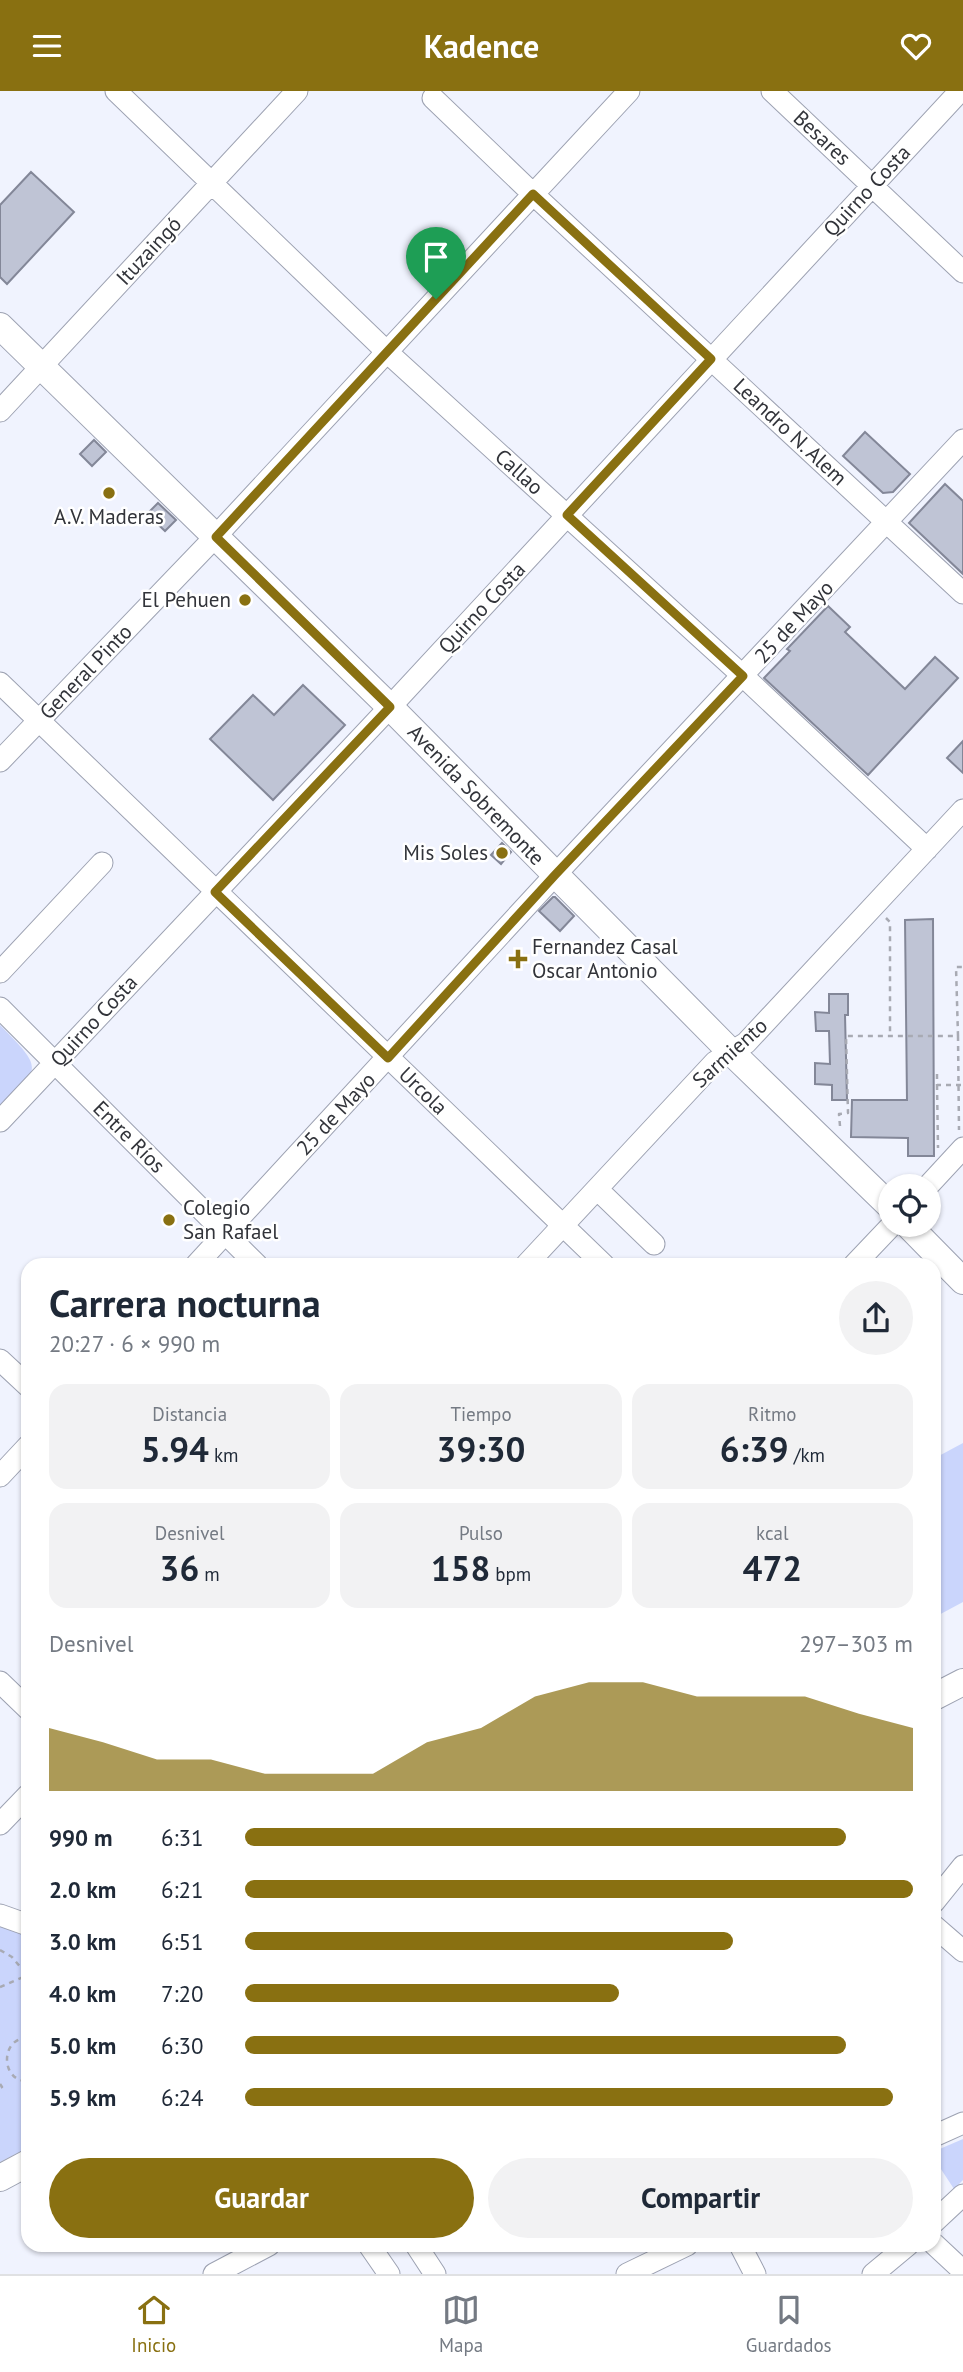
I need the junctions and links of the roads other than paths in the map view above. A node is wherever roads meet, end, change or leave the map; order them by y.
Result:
1 (116, 91) edge
2 (298, 91) edge
3 (629, 91) edge
4 (772, 91) edge
5 (960, 91) edge
6 (433, 98) dead end
7 (212, 183) junction
8 (872, 186) junction
9 (533, 194) junction
10 (963, 272) edge
11 (0, 326) edge
12 (387, 352) junction
13 (711, 359) junction
14 (41, 366) junction
15 (0, 411) edge
16 (963, 440) edge
17 (567, 515) junction
18 (887, 523) junction
19 (216, 537) junction
20 (963, 593) edge
21 (743, 676) junction
22 (0, 683) edge
23 (390, 707) junction
24 (38, 723) junction
25 (0, 761) edge
26 (963, 810) edge
27 (927, 849) junction
28 (102, 863) dead end
29 (555, 875) junction
30 (215, 892) junction
31 (0, 972) edge
32 (0, 1008) edge
33 (730, 1051) junction
34 (388, 1058) junction
35 (55, 1062) junction
36 (0, 1121) edge
37 (961, 1149) edge
38 (938, 1174) edge
39 (597, 1189) junction
40 (878, 1194) edge
41 (563, 1226) junction
42 (225, 1234) junction
43 (881, 1237) edge
44 (920, 1237) edge
45 (654, 1244) dead end
46 (202, 1258) edge
47 (250, 1258) edge
48 (533, 1258) edge
49 (597, 1258) edge
50 (861, 1258) edge
51 (940, 1258) edge
52 (941, 1259) edge
53 (963, 1281) edge
54 (0, 1360) edge
55 (21, 1380) edge
56 (21, 1454) edge
57 (0, 1476) edge
58 (0, 1682) edge
59 (963, 1682) edge
60 (941, 1693) edge
61 (21, 1702) edge
62 (21, 1802) edge
63 (0, 1824) edge
64 (963, 1866) edge
65 (941, 1893) edge
66 (0, 1915) edge
67 (21, 1922) edge
68 (941, 1932) edge
69 (963, 1951) edge
70 (963, 2123) edge
71 (941, 2133) edge
72 (21, 2167) edge
73 (0, 2178) edge
74 (963, 2195) edge
75 (941, 2215) edge
76 (941, 2251) edge
77 (254, 2252) edge
78 (374, 2252) edge
79 (421, 2252) edge
80 (673, 2252) edge
81 (744, 2252) edge
82 (900, 2252) edge
83 (236, 2260) edge
84 (963, 2271) edge
85 (214, 2274) edge
86 (389, 2274) edge
87 (435, 2274) edge
88 (627, 2274) edge
89 (755, 2274) edge
90 (873, 2274) edge

1 - 7 street, Callao
2 - 7 street, Ituzaingó
3 - 9 street, General Pinto
4 - 8 street, Besares
5 - 8 street, Quirno Costa
6 - 9 street, Leandro N. Alem
7 - 12 street, Callao
7 - 14 street, Ituzaingó
8 - 10 street, Besares
8 - 13 street, Quirno Costa
9 - 12 street, General Pinto
9 - 13 street, Leandro N. Alem
11 - 14 main road, Avenida Sobremonte
12 - 17 street, Callao
12 - 19 street, General Pinto
13 - 17 street, Quirno Costa
13 - 18 street, Leandro N. Alem
14 - 15 street, Ituzaingó
14 - 19 main road, Avenida Sobremonte
16 - 18 street, 25 de Mayo
17 - 21 street, Callao
17 - 23 street, Quirno Costa
18 - 20 street, Leandro N. Alem
18 - 21 street, 25 de Mayo
19 - 23 main road, Avenida Sobremonte
19 - 24 street, General Pinto
21 - 27 street, Callao
21 - 29 street, 25 de Mayo
22 - 24 street, Urcola
23 - 29 main road, Avenida Sobremonte
23 - 30 street, Quirno Costa
24 - 25 street, General Pinto
24 - 30 street, Urcola
26 - 27 street, Sarmiento
27 - 33 street, Sarmiento
28 - 31 street
29 - 33 main road, Avenida Sobremonte
29 - 34 street, 25 de Mayo
30 - 34 street, Urcola
30 - 35 street, Quirno Costa
32 - 35 street, Entre Ríos
33 - 39 street, Sarmiento
33 - 40 main road, Avenida Sobremonte
34 - 41 street, Urcola
34 - 42 street, 25 de Mayo
35 - 36 street, Quirno Costa
35 - 42 street, Entre Ríos
37 - 38 street
39 - 41 street, Sarmiento
39 - 45 street
41 - 48 street, Sarmiento
41 - 49 street, Urcola
42 - 46 street, 25 de Mayo
42 - 47 street, Entre Ríos
43 - 50 street
44 - 51 main road
52 - 53 main road
54 - 55 street
56 - 57 street
58 - 61 street
59 - 60 main road
62 - 63 street
64 - 65 street
66 - 67 street
68 - 69 street
70 - 71 street
72 - 73 main road
74 - 75 street
76 - 84 street
77 - 83 street
78 - 86 street
79 - 87 street
80 - 88 street
81 - 89 street
82 - 90 street
83 - 85 street

